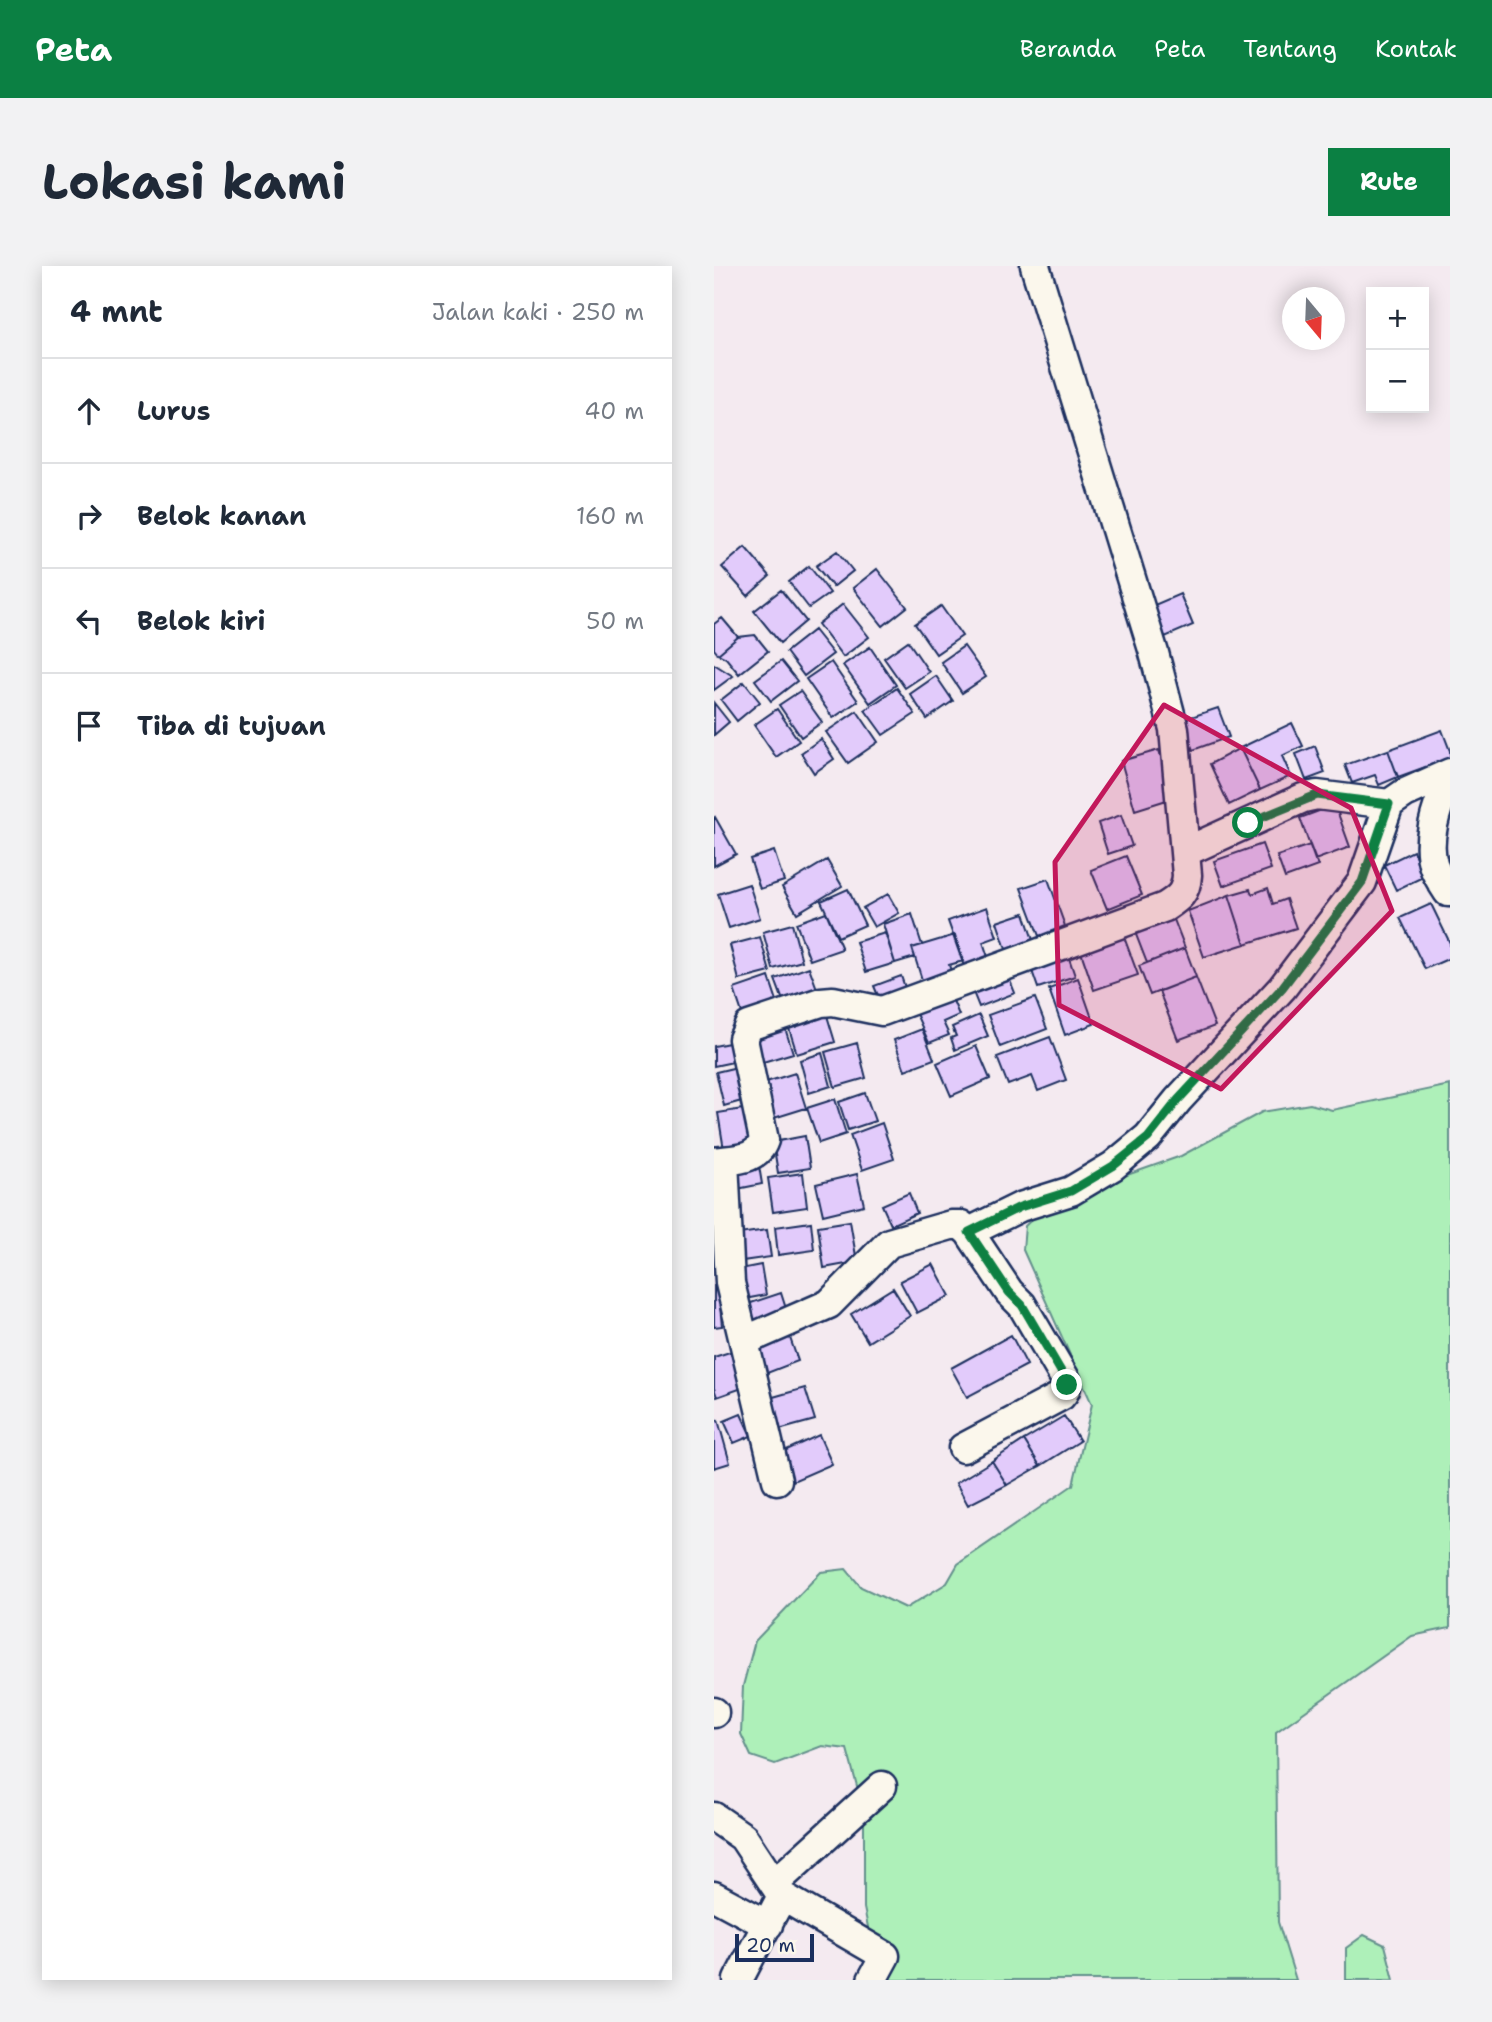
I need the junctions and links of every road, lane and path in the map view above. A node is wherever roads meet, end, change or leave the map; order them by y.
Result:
1 (1035, 266) edge
2 (1445, 781) edge
3 (1389, 804) junction
4 (1185, 852) junction
5 (1450, 892) edge
6 (719, 1162) edge
7 (969, 1232) junction
8 (744, 1341) junction
9 (963, 1448) dead end
10 (777, 1480) dead end
11 (882, 1786) dead end
12 (714, 1817) edge
13 (779, 1889) junction
14 (714, 1896) edge
15 (768, 1925) junction
16 (738, 1980) edge
17 (872, 1980) edge

1 - 4 street
2 - 3 street
2 - 5 street
3 - 4 street
3 - 7 street
4 - 6 street
6 - 8 street
7 - 8 street
7 - 9 street
8 - 10 street
11 - 13 street
12 - 13 street
13 - 15 street
13 - 17 street
14 - 15 street
15 - 16 street

